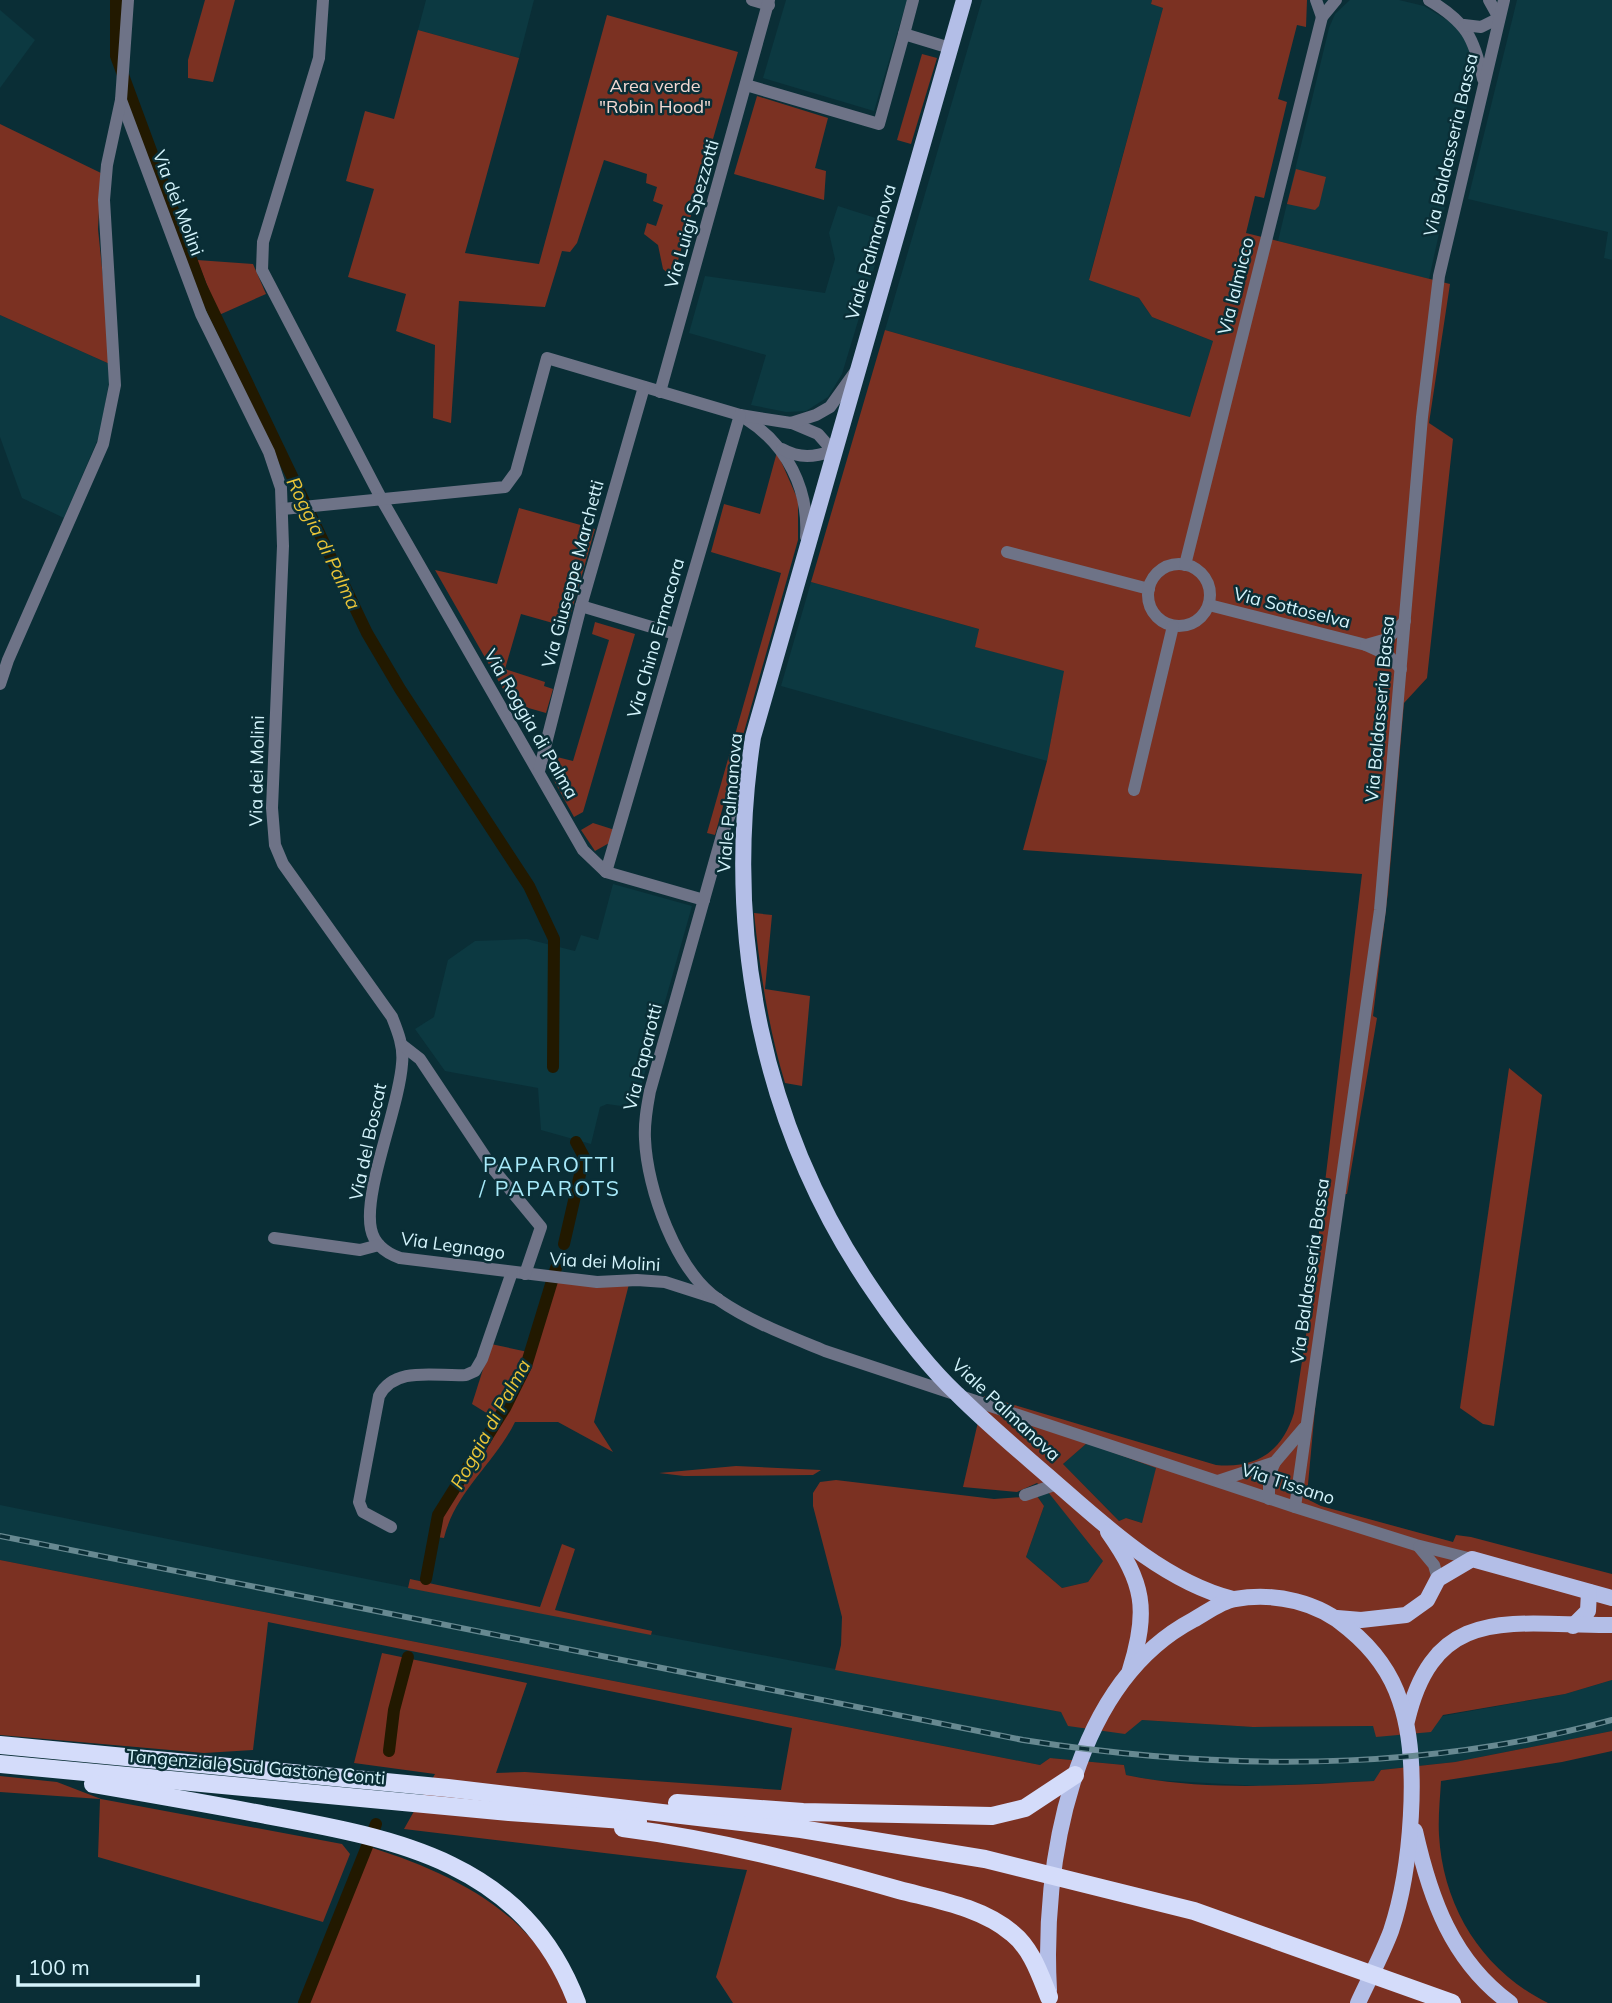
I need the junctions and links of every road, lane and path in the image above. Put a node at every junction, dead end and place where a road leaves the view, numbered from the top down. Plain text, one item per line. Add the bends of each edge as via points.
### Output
1 (128, 0) edge
2 (323, 0) edge
3 (752, 0) edge
4 (913, 0) edge
5 (964, 0) edge
6 (1316, 0) edge
7 (1336, 0) edge
8 (1429, 0) edge
9 (1489, 0) edge
10 (1504, 0) edge
11 (769, 2) edge
12 (1322, 17) junction
13 (1499, 18) junction
14 (1464, 25) junction
15 (904, 34) junction
16 (950, 48) junction
17 (1483, 82) junction
18 (746, 85) junction
19 (121, 93) junction
20 (857, 368) junction
21 (644, 387) junction
22 (660, 391) junction
23 (740, 415) junction
24 (791, 423) junction
25 (779, 448) junction
26 (833, 452) junction
27 (382, 500) junction
28 (287, 509) junction
29 (1007, 552) dead end
30 (805, 554) junction
31 (1185, 565) junction
32 (1149, 589) junction
33 (1209, 605) junction
34 (581, 606) junction
35 (1406, 621) junction
36 (1173, 626) junction
37 (675, 634) junction
38 (1366, 645) junction
39 (1401, 669) junction
40 (0, 684) edge
41 (749, 767) junction
42 (539, 771) junction
43 (1134, 790) dead end
44 (606, 872) junction
45 (704, 900) junction
46 (402, 1045) junction
47 (274, 1238) dead end
48 (379, 1245) junction
49 (512, 1272) junction
50 (525, 1274) junction
51 (718, 1299) junction
52 (956, 1394) junction
53 (1306, 1425) junction
54 (1275, 1462) junction
55 (1218, 1481) junction
56 (1057, 1484) junction
57 (1025, 1495) dead end
58 (1269, 1499) junction
59 (1295, 1507) junction
60 (1098, 1518) junction
61 (391, 1527) dead end
62 (1416, 1545) junction
63 (1472, 1559) junction
64 (1438, 1579) junction
65 (1588, 1592) junction
66 (1612, 1598) edge
67 (1233, 1599) junction
68 (1337, 1618) junction
69 (1612, 1625) edge
70 (1573, 1626) junction
71 (1130, 1671) junction
72 (1406, 1727) junction
73 (0, 1745) edge
74 (0, 1766) edge
75 (1075, 1775) junction
76 (448, 1788) junction
77 (509, 1812) junction
78 (1412, 1818) junction
79 (1337, 1960) junction
80 (1050, 2000) edge
81 (577, 2003) edge
82 (1358, 2003) edge
83 (1452, 2003) edge
84 (1510, 2003) edge

1 - 19 street
2 - 27 street, Via Roggia di Palma via 319,58 260,261
3 - 11 street
4 - 15 street
5 - 16 main road, Viale Palmanova
6 - 12 street
7 - 12 street, Via Ialmicco
8 - 14 street
9 - 13 street
10 - 13 street, Via Baldasseria Bassa
11 - 18 street, Via Luigi Spezzotti
12 - 31 street, Via Ialmicco
13 - 14 street via 1481,27
13 - 17 street, Via Baldasseria Bassa
14 - 17 street
15 - 16 street
15 - 18 street via 879,124
16 - 20 main road, Viale Palmanova
17 - 35 street, Via Baldasseria Bassa via 1439,276
18 - 22 street, Via Luigi Spezzotti
19 - 28 street, Via dei Molini via 201,314 269,452
19 - 40 street via 104,200 114,369 112,409 103,444
20 - 24 street via 830,407
20 - 26 main road, Viale Palmanova
21 - 22 street
21 - 27 street via 547,358 510,484 499,490
21 - 34 street, Via Giuseppe Marchetti
22 - 23 street
23 - 24 street
23 - 25 street
23 - 37 street, Via Chino Ermacora
24 - 26 street via 818,434
25 - 26 street via 794,456
25 - 30 street via 788,459 807,511
26 - 30 main road, Viale Palmanova
27 - 28 street
27 - 42 street, Via Roggia di Palma
28 - 46 street, Via dei Molini via 272,808 275,845 283,864 392,1017
29 - 32 street
30 - 41 main road, Viale Palmanova via 760,707
31 - 32 street via 1158,572
31 - 33 street via 1209,584
32 - 36 street via 1157,616
33 - 36 street via 1199,620
33 - 38 street, Via Sottoselva
34 - 37 street
34 - 42 street, Via Giuseppe Marchetti
35 - 38 street, Via Sottoselva via 1387,639
35 - 39 street, Via Baldasseria Bassa
36 - 43 street
37 - 44 street, Via Chino Ermacora
38 - 39 street, Via Sottoselva via 1388,655
39 - 53 street, Via Baldasseria Bassa via 1380,910
41 - 45 street, Via Paparotti via 733,801
41 - 52 main road, Viale Palmanova via 743,848 744,931 757,1020 782,1111 807,1177 845,1247 891,1316
42 - 44 street, Via Roggia di Palma via 583,850
44 - 45 street, Via Roggia di Palma
45 - 51 street, Via Paparotti via 650,1091 645,1141 649,1172 667,1226 688,1266
46 - 48 street, Via del Boscat via 399,1084 371,1208 371,1230
46 - 50 street, Via dei Molini via 421,1059 494,1170 541,1227
47 - 48 street via 359,1250
48 - 49 street, Via Legnago via 400,1258
49 - 50 street, Via Legnago
49 - 61 street via 475,1371 462,1376 397,1378 379,1396 359,1502 363,1512
50 - 51 street, Via dei Molini via 665,1282
51 - 52 street, Via Paparotti via 825,1351
52 - 55 street, Via Tissano
52 - 56 main road, Viale Palmanova
53 - 54 street
53 - 59 street, Via Baldasseria Bassa
54 - 55 street
54 - 58 street via 1269,1476
55 - 58 street, Via Tissano
56 - 57 street
56 - 60 main road, Viale Palmanova
58 - 59 street, Via Tissano
59 - 62 street, Via Tissano
60 - 67 main road, Viale Palmanova via 1175,1575
60 - 71 main road, Viale Palmanova via 1139,1584 1141,1636
62 - 63 street, Via Tissano
62 - 64 street via 1427,1554
63 - 64 main road
63 - 65 main road, Via Tissano
64 - 68 main road via 1427,1600 1406,1615
65 - 66 main road, Via Tissano
65 - 70 main road via 1588,1611
67 - 68 main road via 1288,1600
67 - 71 main road via 1175,1631
68 - 72 main road via 1388,1673
69 - 70 main road
70 - 72 main road via 1500,1626 1453,1639 1424,1669
71 - 75 main road via 1098,1724
72 - 78 main road
73 - 76 highway, Tangenziale Sud Gastone Conti
74 - 77 highway, Tangenziale Sud Gastone Conti
74 - 81 highway via 373,1835 413,1847 467,1874 517,1910 545,1944
75 - 76 highway via 1026,1808 992,1816 803,1812
75 - 80 main road via 1059,1838 1048,1914
76 - 79 highway via 801,1829 985,1859 1194,1911
77 - 79 highway via 798,1839 985,1870 1076,1888
77 - 80 highway via 667,1833 794,1860 973,1911 1014,1934 1034,1960
78 - 82 main road via 1405,1876 1390,1931
78 - 84 main road via 1425,1877 1442,1923 1481,1979
79 - 83 highway

